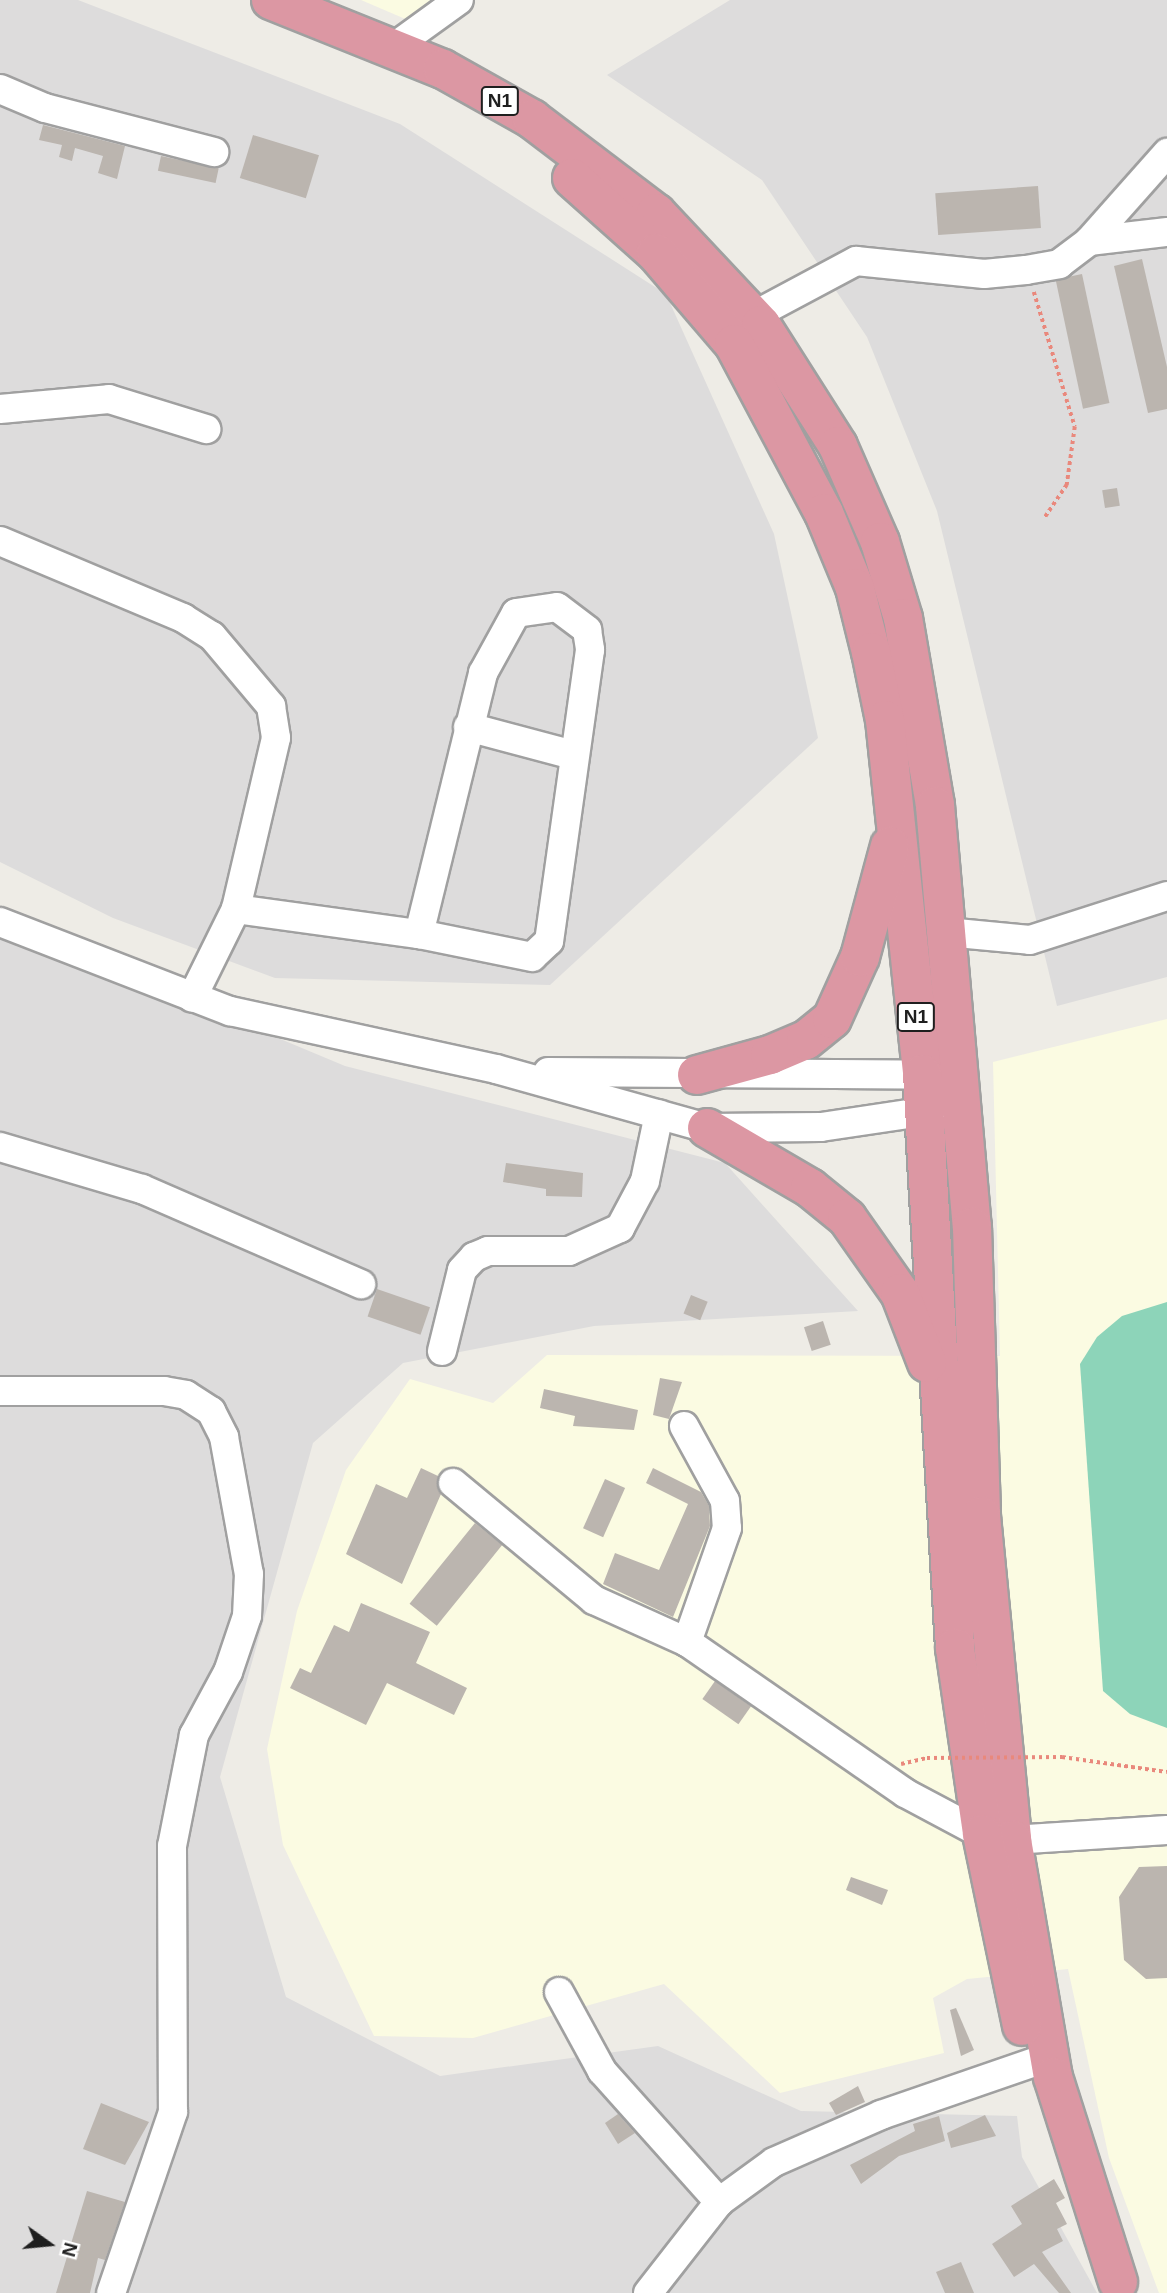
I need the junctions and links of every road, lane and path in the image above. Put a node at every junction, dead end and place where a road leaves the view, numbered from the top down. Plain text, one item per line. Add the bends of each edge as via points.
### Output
1 (270, 0) edge
2 (459, 0) edge
3 (394, 47) junction
4 (0, 89) edge
5 (214, 152) dead end
6 (1167, 153) edge
7 (1167, 232) edge
8 (1090, 241) junction
9 (1026, 270) junction
10 (753, 316) junction
11 (0, 409) edge
12 (206, 429) dead end
13 (1044, 519) dead end
14 (0, 541) edge
15 (468, 727) junction
16 (573, 755) junction
17 (896, 824) junction
18 (1167, 896) edge
19 (236, 909) junction
20 (0, 922) edge
21 (946, 932) junction
22 (419, 934) junction
23 (192, 998) junction
24 (496, 1069) junction
25 (696, 1074) junction
26 (922, 1074) junction
27 (962, 1091) junction
28 (924, 1111) junction
29 (659, 1114) junction
30 (707, 1128) junction
31 (0, 1147) edge
32 (361, 1284) dead end
33 (442, 1351) dead end
34 (0, 1391) edge
35 (940, 1398) junction
36 (684, 1426) dead end
37 (453, 1483) dead end
38 (687, 1642) junction
39 (927, 1758) dead end
40 (1167, 1772) edge
41 (1167, 1830) edge
42 (997, 1837) junction
43 (559, 1992) dead end
44 (1032, 2063) junction
45 (719, 2202) junction
46 (1121, 2287) edge
47 (111, 2293) edge
48 (648, 2293) edge

1 - 3 highway, N1
1 - 17 highway, N1 via 470,108 564,172 656,253 734,344 824,513 855,589 885,720
2 - 3 street
3 - 10 highway, N1 via 532,119 603,169 699,254
4 - 5 street via 45,108
6 - 8 street
7 - 8 street
8 - 9 street via 1059,264
9 - 10 street via 984,274 856,261
9 - 13 path via 1075,427 1067,485
10 - 21 highway, N1 via 838,446 880,542 917,691
11 - 12 street via 109,399
14 - 19 street via 183,618 212,636 271,706 276,738
15 - 16 street
15 - 16 street via 483,673 516,613 557,607 587,630 590,650
15 - 22 street
16 - 22 street via 566,853 544,952 532,957
17 - 25 highway via 860,957 832,1019 782,1050
17 - 26 highway, N1
18 - 21 street via 1030,940
19 - 22 street
19 - 23 street
20 - 23 street
21 - 27 highway, N1
23 - 24 street via 281,1024
24 - 25 street
24 - 29 street
25 - 26 street
26 - 27 street
26 - 28 highway, N1
27 - 28 street
27 - 42 highway, N1
28 - 30 street via 821,1127
28 - 35 highway, N1
29 - 30 street
29 - 33 street via 645,1181 621,1228 569,1251 488,1251 474,1257 462,1270
30 - 35 highway via 810,1188 874,1249 904,1303
31 - 32 street via 142,1189
34 - 47 street via 164,1391 211,1411 224,1437 249,1574 247,1616 228,1672 194,1735 172,1846 173,2112
35 - 42 highway, N1 via 955,1648
36 - 38 street via 725,1501 727,1528
37 - 38 street via 594,1600
38 - 42 street via 905,1793
39 - 40 path, bridge via 1062,1757
41 - 42 street
42 - 44 highway, N1
42 - 46 highway, N1 via 1053,2077
43 - 45 street via 603,2071
44 - 45 street via 826,2137 775,2162
44 - 46 highway, N1 via 1083,2213
45 - 48 street

